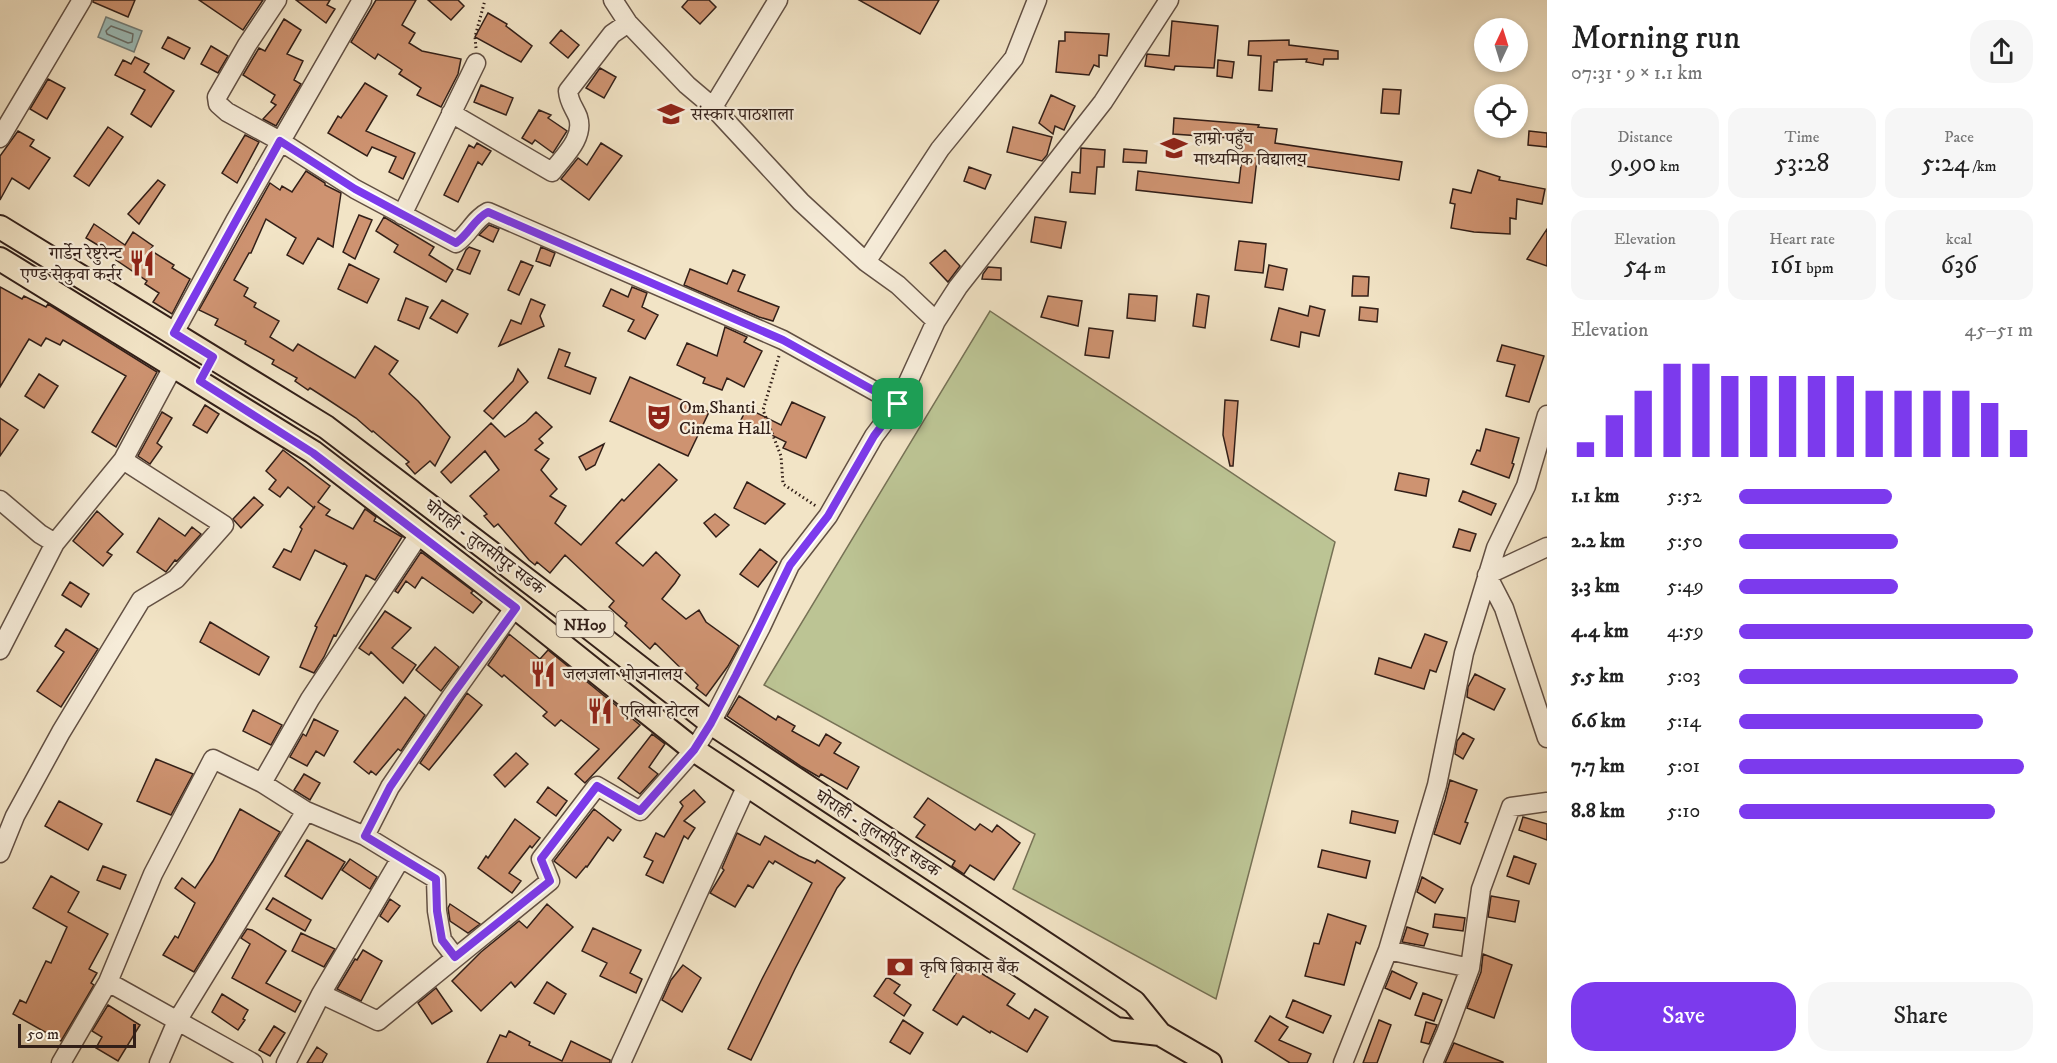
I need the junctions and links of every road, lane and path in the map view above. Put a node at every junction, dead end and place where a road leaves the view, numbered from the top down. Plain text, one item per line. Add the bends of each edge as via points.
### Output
1 (82, 0) edge
2 (277, 0) edge
3 (362, 0) edge
4 (485, 0) edge
5 (613, 0) edge
6 (778, 0) edge
7 (1037, 0) edge
8 (1169, 0) edge
9 (628, 24) junction
10 (476, 63) joint
11 (713, 107) junction
12 (450, 113) junction
13 (0, 138) edge
14 (280, 141) junction
15 (402, 215) junction
16 (0, 227) edge
17 (0, 259) edge
18 (866, 262) junction
19 (936, 321) junction
20 (174, 333) junction
21 (783, 340) junction
22 (213, 357) junction
23 (174, 365) junction
24 (200, 381) junction
25 (898, 404) junction
26 (1547, 415) edge
27 (123, 460) junction
28 (0, 500) edge
29 (828, 516) junction
30 (420, 533) junction
31 (55, 543) junction
32 (1547, 547) edge
33 (1487, 575) junction
34 (516, 608) junction
35 (0, 650) edge
36 (711, 723) junction
37 (1547, 738) edge
38 (694, 750) junction
39 (262, 783) junction
40 (747, 785) junction
41 (1547, 802) edge
42 (306, 811) junction
43 (8, 812) edge
44 (365, 836) junction
45 (0, 853) edge
46 (401, 858) junction
47 (1388, 950) junction
48 (455, 957) junction
49 (1470, 968) junction
50 (108, 982) junction
51 (321, 994) junction
52 (177, 1021) junction
53 (1160, 1035) junction
54 (61, 1063) edge
55 (159, 1063) edge
56 (252, 1063) edge
57 (286, 1063) edge
58 (621, 1063) edge
59 (1210, 1063) edge
60 (1343, 1063) edge
61 (1433, 1063) edge

1 - 13 street
2 - 14 street via 247,45 218,97 218,104
3 - 14 street
4 - 10 path via 475,37
5 - 9 street
6 - 11 street
7 - 18 street via 1014,58 940,150
8 - 19 street via 1103,102 958,287
9 - 11 street
9 - 12 street via 612,34 568,91 580,126 575,143 552,172
10 - 12 street
11 - 18 street via 801,202
12 - 15 street
14 - 15 street
14 - 20 street
15 - 21 street via 456,243 467,235 479,216 488,212
16 - 20 main road, घोराही - तुलसीपुर सडक / NH09
17 - 23 main road, घोराही - तुलसीपुर सडक / NH09
18 - 19 street via 898,285
19 - 25 street
20 - 22 main road, घोराही - तुलसीपुर सडक / NH09
21 - 25 street
21 - 29 path via 763,410 781,456 783,484
22 - 24 main road
22 - 36 main road, घोराही - तुलसीपुर सडक / NH09 via 326,427
23 - 24 main road, घोराही - तुलसीपुर सडक / NH09
23 - 27 street
24 - 30 main road, घोराही - तुलसीपुर सडक / NH09 via 313,453
25 - 29 street via 874,436
26 - 33 street via 1526,486
27 - 31 street
27 - 43 street via 225,525 176,579 141,600
28 - 31 street
29 - 36 street via 790,565
30 - 34 main road, घोराही - तुलसीपुर सडक / NH09
30 - 39 street via 310,699
31 - 35 street
32 - 33 street
33 - 37 street via 1504,608
33 - 47 street via 1464,653 1437,785
34 - 38 main road, घोराही - तुलसीपुर सडक / NH09
34 - 44 street via 390,787
36 - 38 street
36 - 53 main road, घोराही - तुलसीपुर सडक / NH09 via 1134,1002
38 - 40 main road, घोराही - तुलसीपुर सडक / NH09
38 - 48 street via 640,811 597,786 541,859 550,881
39 - 42 street
39 - 50 street via 213,759 153,874
40 - 53 main road, घोराही - तुलसीपुर सडक / NH09 via 1116,1029
40 - 58 street
41 - 49 street via 1511,807 1481,889
42 - 44 street
42 - 52 street
43 - 45 street
44 - 46 street
46 - 48 street via 436,879 442,940
46 - 51 street
47 - 49 street
47 - 60 street
48 - 51 street via 378,1021
49 - 61 street
50 - 52 street
50 - 54 street
51 - 57 street
52 - 55 street
52 - 56 street
53 - 59 main road, घोराही - तुलसीपुर सडक / NH09

